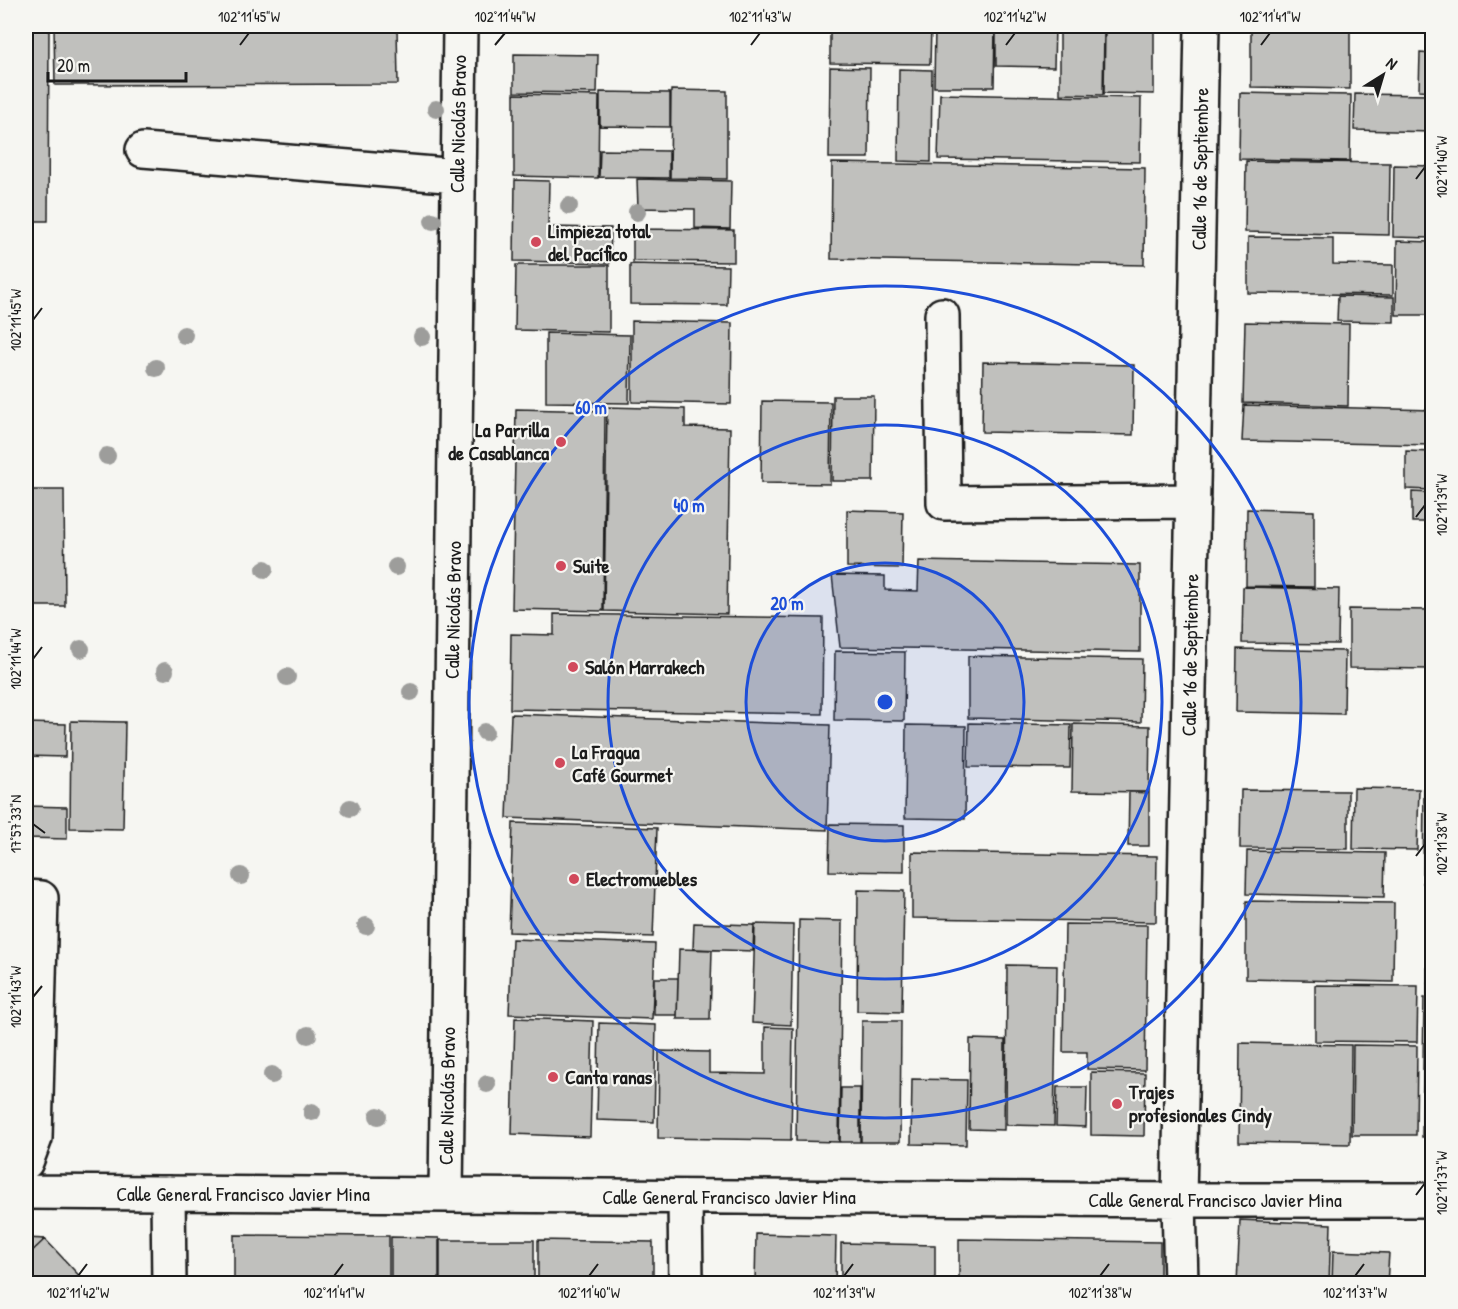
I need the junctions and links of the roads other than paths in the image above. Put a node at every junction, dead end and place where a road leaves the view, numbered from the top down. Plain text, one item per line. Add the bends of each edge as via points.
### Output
1 (460, 26) edge
2 (1202, 26) edge
3 (143, 150) dead end
4 (458, 176) junction
5 (942, 315) dead end
6 (1193, 501) junction
7 (26, 897) edge
8 (26, 1162) edge
9 (26, 1192) edge
10 (168, 1193) junction
11 (446, 1195) junction
12 (685, 1197) junction
13 (1179, 1200) junction
14 (1432, 1200) edge
15 (170, 1284) edge
16 (686, 1284) edge
17 (1181, 1284) edge

1 - 4 street, Calle Nicolás Bravo
2 - 6 street, Calle 16 de Septiembre
3 - 4 street
4 - 11 street, Calle Nicolás Bravo
5 - 6 street via 944,503
6 - 13 street, Calle 16 de Septiembre
7 - 8 street via 41,898 35,1138
9 - 10 street, Calle General Francisco Javier Mina
10 - 11 street, Calle General Francisco Javier Mina
10 - 15 street
11 - 12 street, Calle General Francisco Javier Mina
12 - 13 street, Calle General Francisco Javier Mina
12 - 16 street
13 - 14 street, Calle General Francisco Javier Mina
13 - 17 street, Calle 16 de Septiembre

